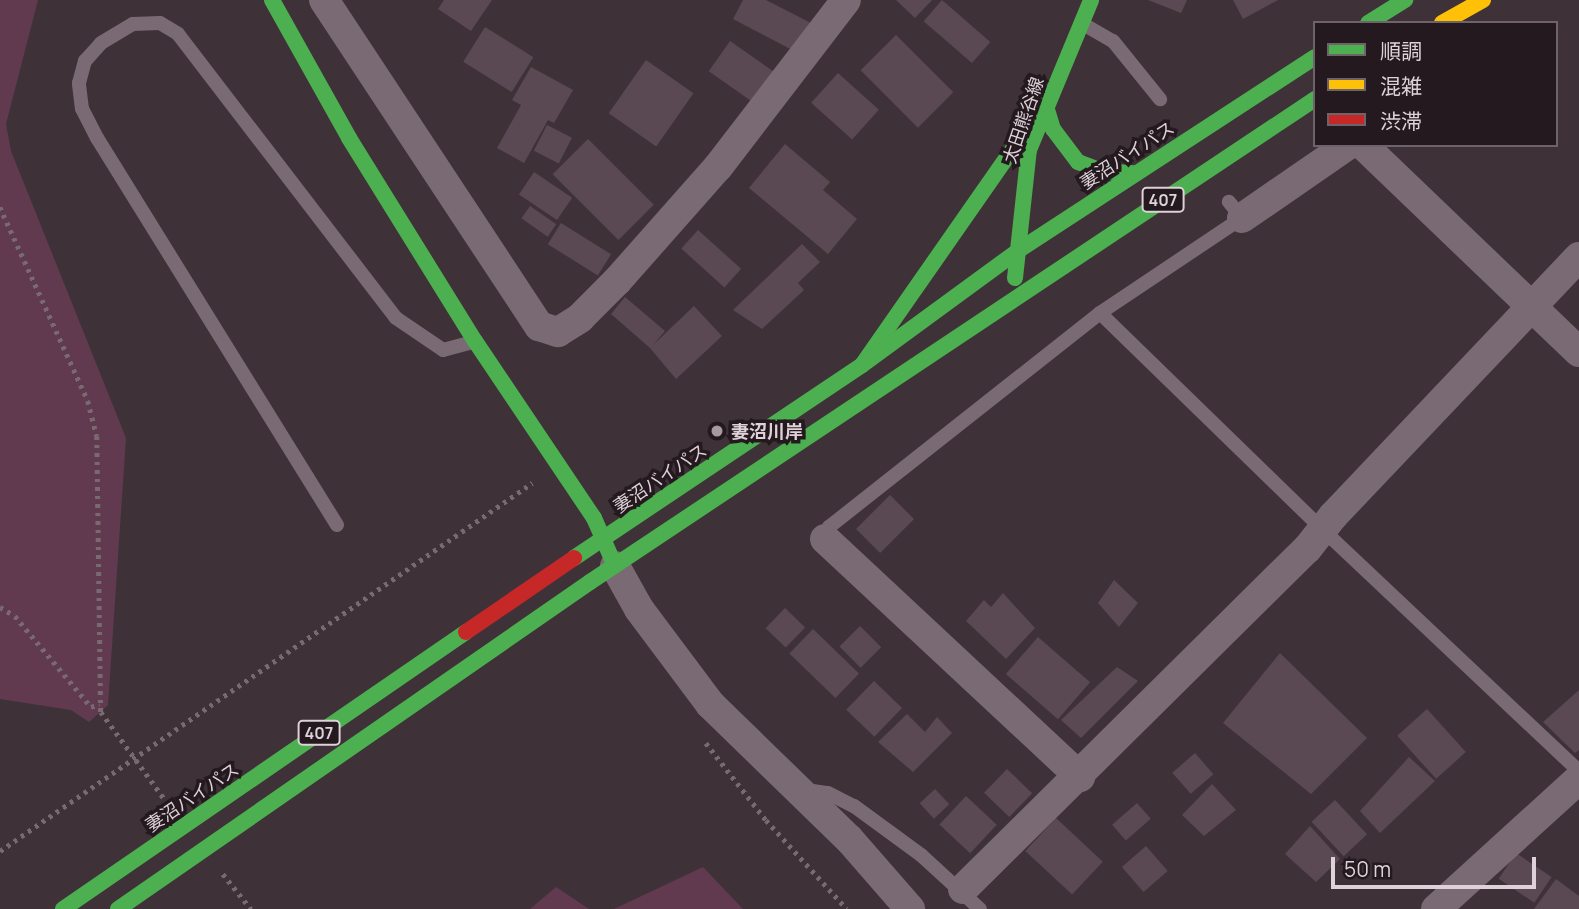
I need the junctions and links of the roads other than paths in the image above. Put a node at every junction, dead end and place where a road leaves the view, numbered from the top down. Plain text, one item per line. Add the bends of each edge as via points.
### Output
1 (272, 0) edge
2 (324, 0) edge
3 (846, 0) edge
4 (1091, 0) edge
5 (1405, 0) edge
6 (1483, 0) edge
7 (1371, 21) edge
8 (1446, 21) edge
9 (1083, 24) junction
10 (1313, 58) edge
11 (1160, 99) dead end
12 (1313, 100) edge
13 (1045, 103) junction
14 (1345, 147) edge
15 (1365, 147) edge
16 (1134, 173) junction
17 (1235, 210) joint
18 (1018, 250) junction
19 (1579, 257) edge
20 (1011, 300) junction
21 (1532, 307) junction
22 (1100, 313) junction
23 (475, 341) junction
24 (1579, 352) edge
25 (862, 365) junction
26 (337, 525) dead end
27 (1323, 530) junction
28 (825, 539) joint
29 (610, 552) junction
30 (1579, 771) edge
31 (1080, 777) junction
32 (1579, 779) edge
33 (798, 789) junction
34 (972, 899) edge
35 (63, 909) edge
36 (118, 909) edge
37 (910, 909) edge
38 (1436, 909) edge

1 - 23 main road via 349,138
2 - 3 street via 539,326 558,332 580,318 617,281 718,167
4 - 9 main road, 太田熊谷線
5 - 7 main road
6 - 8 main road
9 - 11 lane via 1113,41
9 - 13 main road, 太田熊谷線
10 - 16 main road, 妻沼バイパス / 407
12 - 20 main road, 妻沼バイパス / 407
13 - 16 main road via 1053,129 1078,162 1102,171
13 - 18 main road, 太田熊谷線 via 1023,176
13 - 25 main road
14 - 17 street
15 - 21 street
16 - 18 main road, 妻沼バイパス / 407
17 - 22 lane
18 - 20 main road, 太田熊谷線
18 - 25 main road, 妻沼バイパス / 407
19 - 21 street
20 - 29 main road, 妻沼バイパス / 407
21 - 24 street
21 - 27 street
22 - 27 lane
22 - 28 lane via 829,527
23 - 26 lane via 443,350 396,318 178,34 160,23 133,24 101,43 85,61 79,83 82,109 97,138
23 - 29 main road
25 - 29 main road, 妻沼バイパス / 407
27 - 30 lane
27 - 31 street
28 - 31 street
29 - 33 street via 639,609 710,704
29 - 35 main road, 妻沼バイパス / 407, bridge via 574,558
29 - 36 main road, 妻沼バイパス / 407, bridge via 590,582
31 - 34 street
32 - 38 street
33 - 34 lane via 828,793 854,806
33 - 37 street

